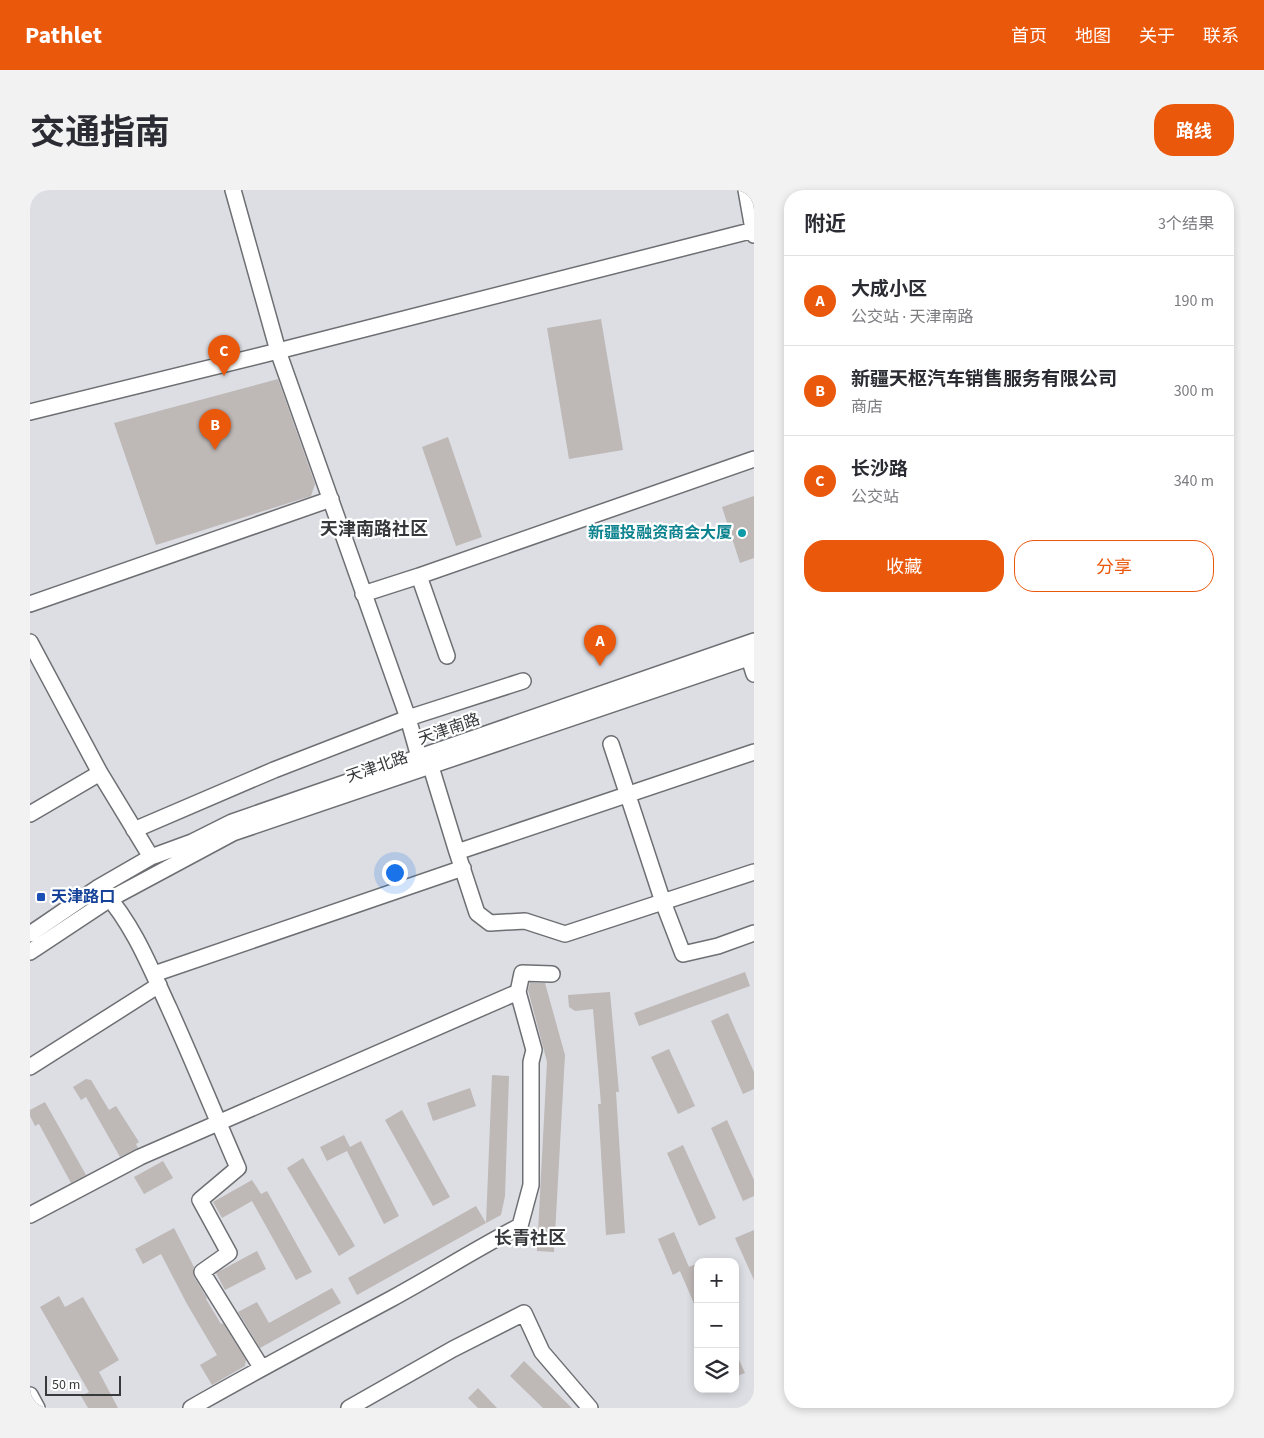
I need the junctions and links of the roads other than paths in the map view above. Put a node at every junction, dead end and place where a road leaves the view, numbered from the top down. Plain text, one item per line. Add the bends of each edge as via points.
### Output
1 (233, 190) edge
2 (746, 190) edge
3 (754, 232) edge
4 (278, 351) junction
5 (30, 412) edge
6 (754, 458) edge
7 (331, 500) junction
8 (419, 576) junction
9 (363, 594) junction
10 (30, 604) edge
11 (754, 641) edge
12 (30, 642) edge
13 (447, 656) dead end
14 (751, 657) edge
15 (713, 662) junction
16 (754, 674) edge
17 (523, 681) dead end
18 (408, 718) junction
19 (611, 744) dead end
20 (754, 752) edge
21 (425, 762) junction
22 (100, 773) junction
23 (628, 795) junction
24 (30, 814) edge
25 (134, 830) junction
26 (457, 852) junction
27 (151, 857) junction
28 (462, 868) junction
29 (754, 872) edge
30 (99, 887) junction
31 (110, 899) junction
32 (664, 902) junction
33 (754, 933) edge
34 (30, 934) edge
35 (30, 952) edge
36 (552, 974) dead end
37 (156, 980) junction
38 (518, 992) junction
39 (30, 1067) edge
40 (219, 1122) junction
41 (30, 1215) edge
42 (261, 1367) junction
43 (30, 1395) edge
44 (37, 1408) edge
45 (191, 1408) edge
46 (349, 1408) edge
47 (590, 1408) edge

1 - 4 street
2 - 3 street
3 - 4 street
4 - 5 street
4 - 7 street
6 - 8 street
7 - 9 street
7 - 10 street
8 - 9 street
8 - 13 street
9 - 18 street
11 - 15 street, 天津南路
12 - 22 street
14 - 15 street
14 - 16 street
15 - 21 street, 天津南路
17 - 18 street
18 - 21 street
18 - 25 street via 274,770
19 - 23 street
20 - 23 street
21 - 26 street
21 - 27 street, 天津南路 via 232,822
21 - 31 street, 天津北路 via 233,833
22 - 24 street
22 - 25 street
23 - 26 street
23 - 32 street
25 - 27 street
26 - 28 street
27 - 30 street, 天津南路
28 - 32 street via 477,913 490,923 525,921 565,934
28 - 37 street
29 - 32 street
30 - 31 street
30 - 34 street, 天津南路
31 - 35 street, 天津北路
31 - 37 street via 138,939
32 - 33 street via 683,954
36 - 38 street via 522,973
37 - 39 street
37 - 40 street
38 - 40 street
38 - 42 street via 534,1050 531,1062 531,1185 520,1226 393,1298
40 - 41 street via 140,1157
40 - 42 street via 238,1168 200,1200 229,1253 202,1272
42 - 45 street
43 - 44 street
46 - 47 street via 524,1313 542,1352

